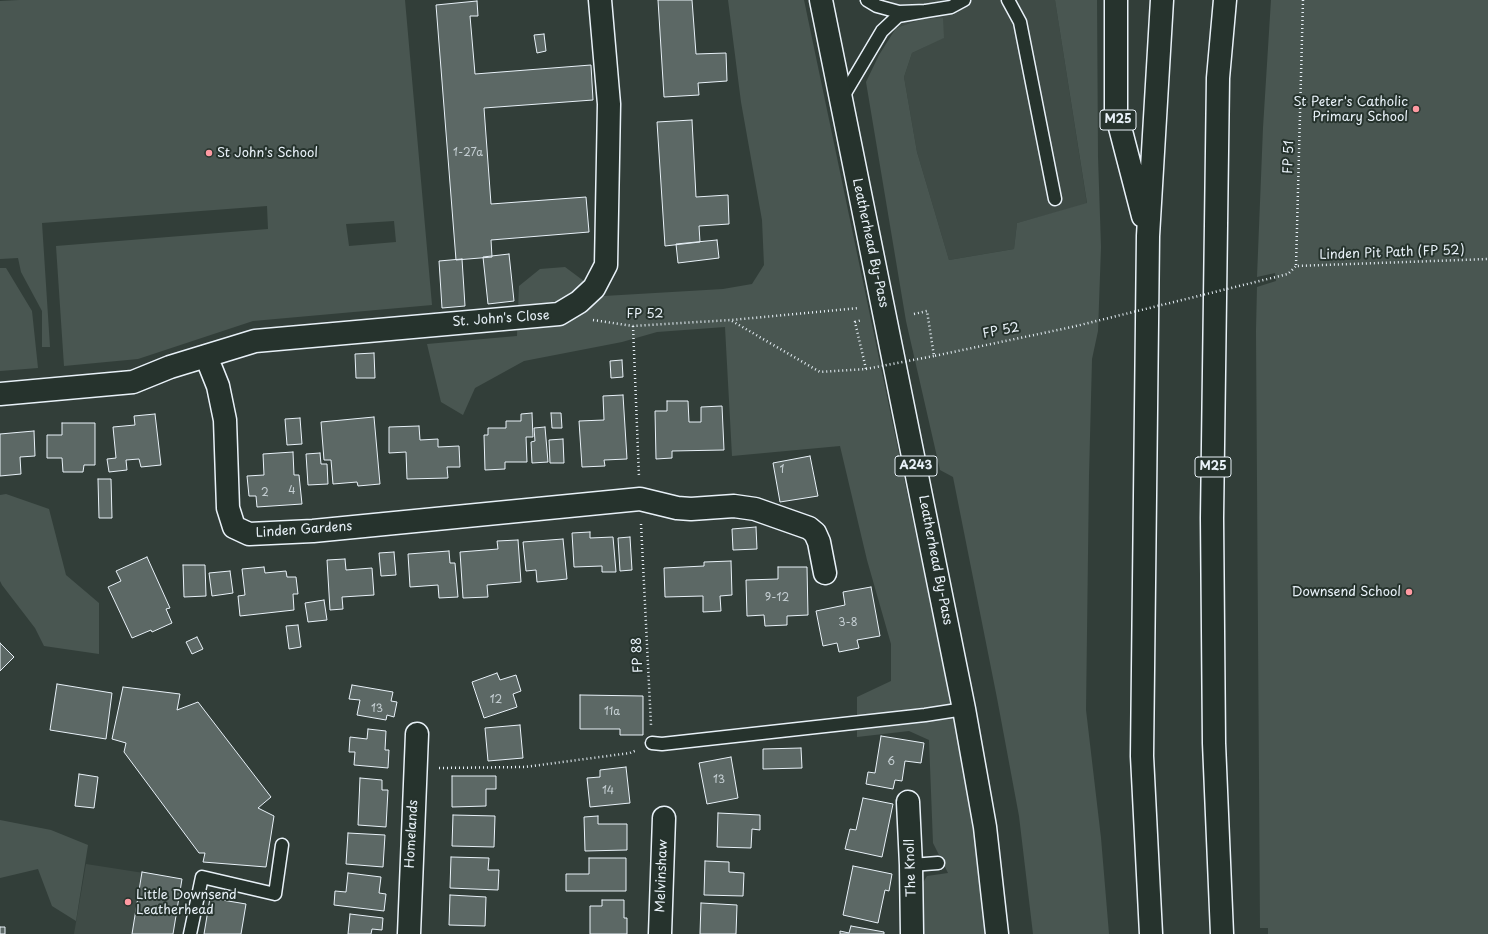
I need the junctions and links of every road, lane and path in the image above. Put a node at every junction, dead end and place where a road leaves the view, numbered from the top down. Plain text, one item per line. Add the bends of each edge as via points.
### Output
1 (600, 0) edge
2 (821, 0) edge
3 (867, 0) edge
4 (964, 0) edge
5 (1008, 0) edge
6 (1116, 0) edge
7 (1162, 0) edge
8 (1224, 0) edge
9 (1303, 0) edge
10 (926, 10) junction
11 (841, 100) junction
12 (1055, 199) dead end
13 (1148, 236) junction
14 (1488, 259) edge
15 (1296, 266) junction
16 (859, 308) dead end
17 (559, 314) junction
18 (914, 314) dead end
19 (731, 320) junction
20 (862, 320) dead end
21 (633, 326) junction
22 (206, 356) junction
23 (934, 356) junction
24 (866, 369) junction
25 (0, 394) edge
26 (640, 499) junction
27 (825, 573) dead end
28 (964, 709) junction
29 (417, 734) dead end
30 (652, 743) junction
31 (415, 769) junction
32 (908, 802) dead end
33 (664, 818) dead end
34 (282, 844) dead end
35 (938, 863) dead end
36 (911, 865) junction
37 (190, 934) edge
38 (409, 934) edge
39 (660, 934) edge
40 (912, 934) edge
41 (997, 934) edge
42 (1151, 934) edge
43 (1222, 934) edge

1 - 17 main road, St. John's Close via 609,104 606,265 594,288 579,302
2 - 11 main road, Leatherhead By-Pass / A243
3 - 10 lane via 877,6 899,12
4 - 10 lane via 951,7
5 - 12 lane via 1020,22
6 - 13 main road, M25 via 1116,112
7 - 13 main road, M25
8 - 43 main road, M25 via 1218,78 1212,518 1214,744
9 - 15 path, FP 51
10 - 11 lane via 898,16 882,31
11 - 28 main road, Leatherhead By-Pass / A243
13 - 42 main road, M25 via 1142,756
14 - 15 path, Linden Pit Path (FP 52)
15 - 23 path, FP 52, bridge via 1288,274 1072,327
16 - 19 path, FP 52
17 - 21 path, FP 52
17 - 22 main road, St. John's Close via 254,341
18 - 23 path via 927,311
19 - 21 path, FP 52
19 - 24 path, FP 52 via 820,372
20 - 24 path via 855,322
21 - 26 path, FP 88
22 - 25 main road via 133,382
22 - 26 main road, Linden Gardens via 218,386 226,420 228,508 234,527 249,534 312,531
23 - 24 path, FP 52, bridge
26 - 27 main road, Linden Gardens via 677,508 734,506 755,509 809,528 819,542
26 - 30 path, FP 88
28 - 30 lane via 925,716
28 - 41 main road, Leatherhead By-Pass / A243 via 985,827
29 - 31 main road, Homelands
30 - 31 path via 630,753 525,767
31 - 38 main road, Homelands
32 - 36 main road, The Knoll
33 - 39 main road, Melvinshaw
34 - 37 lane via 275,894 202,877
35 - 36 lane
36 - 40 main road, The Knoll

